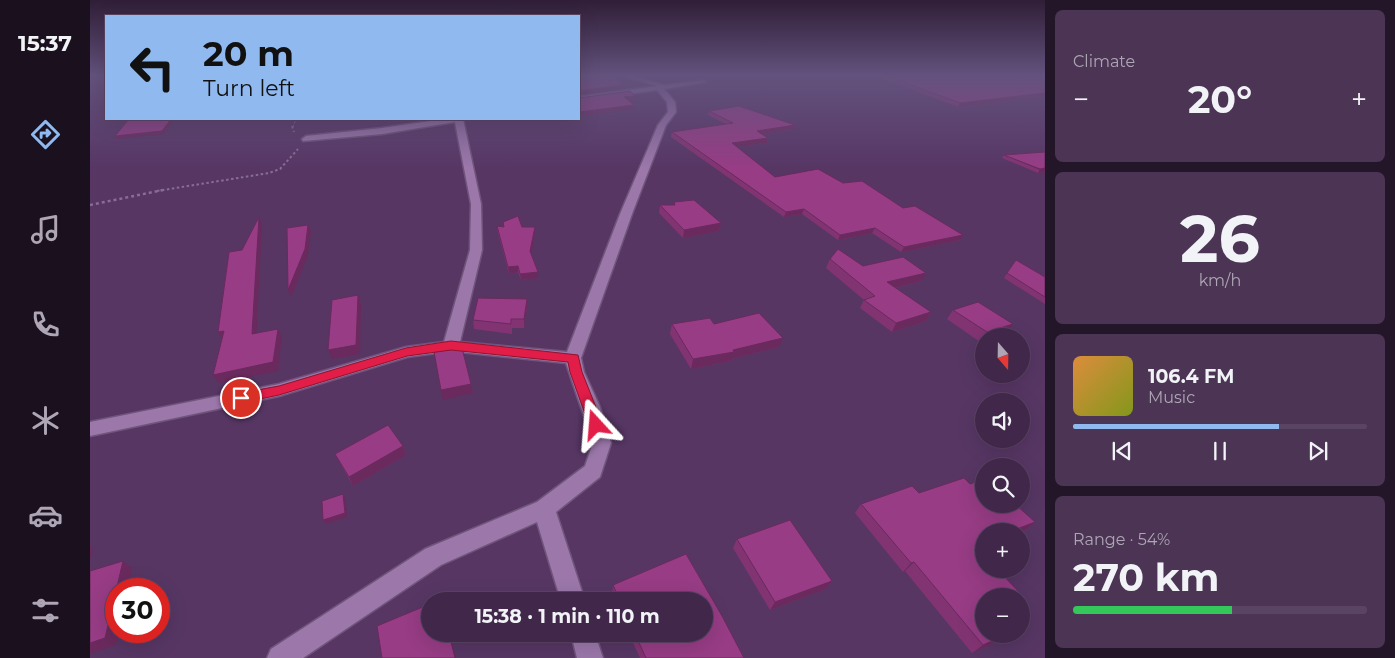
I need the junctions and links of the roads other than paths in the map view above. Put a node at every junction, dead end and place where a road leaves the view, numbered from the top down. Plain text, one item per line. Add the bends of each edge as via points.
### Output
1 (671, 107) edge
2 (453, 120) edge
3 (459, 120) edge
4 (306, 139) road end
5 (451, 346) junction
6 (574, 358) junction
7 (90, 429) edge
8 (544, 509) junction
9 (570, 592) edge
10 (585, 642) edge
11 (280, 658) edge
12 (590, 658) edge

1 - 6 street via 672,112 662,125 626,214
2 - 4 street
3 - 5 street via 476,204 476,250
5 - 6 street
5 - 7 street via 406,352 279,390
6 - 8 street via 602,443 593,471
8 - 9 street
8 - 11 street via 433,557
10 - 12 street

